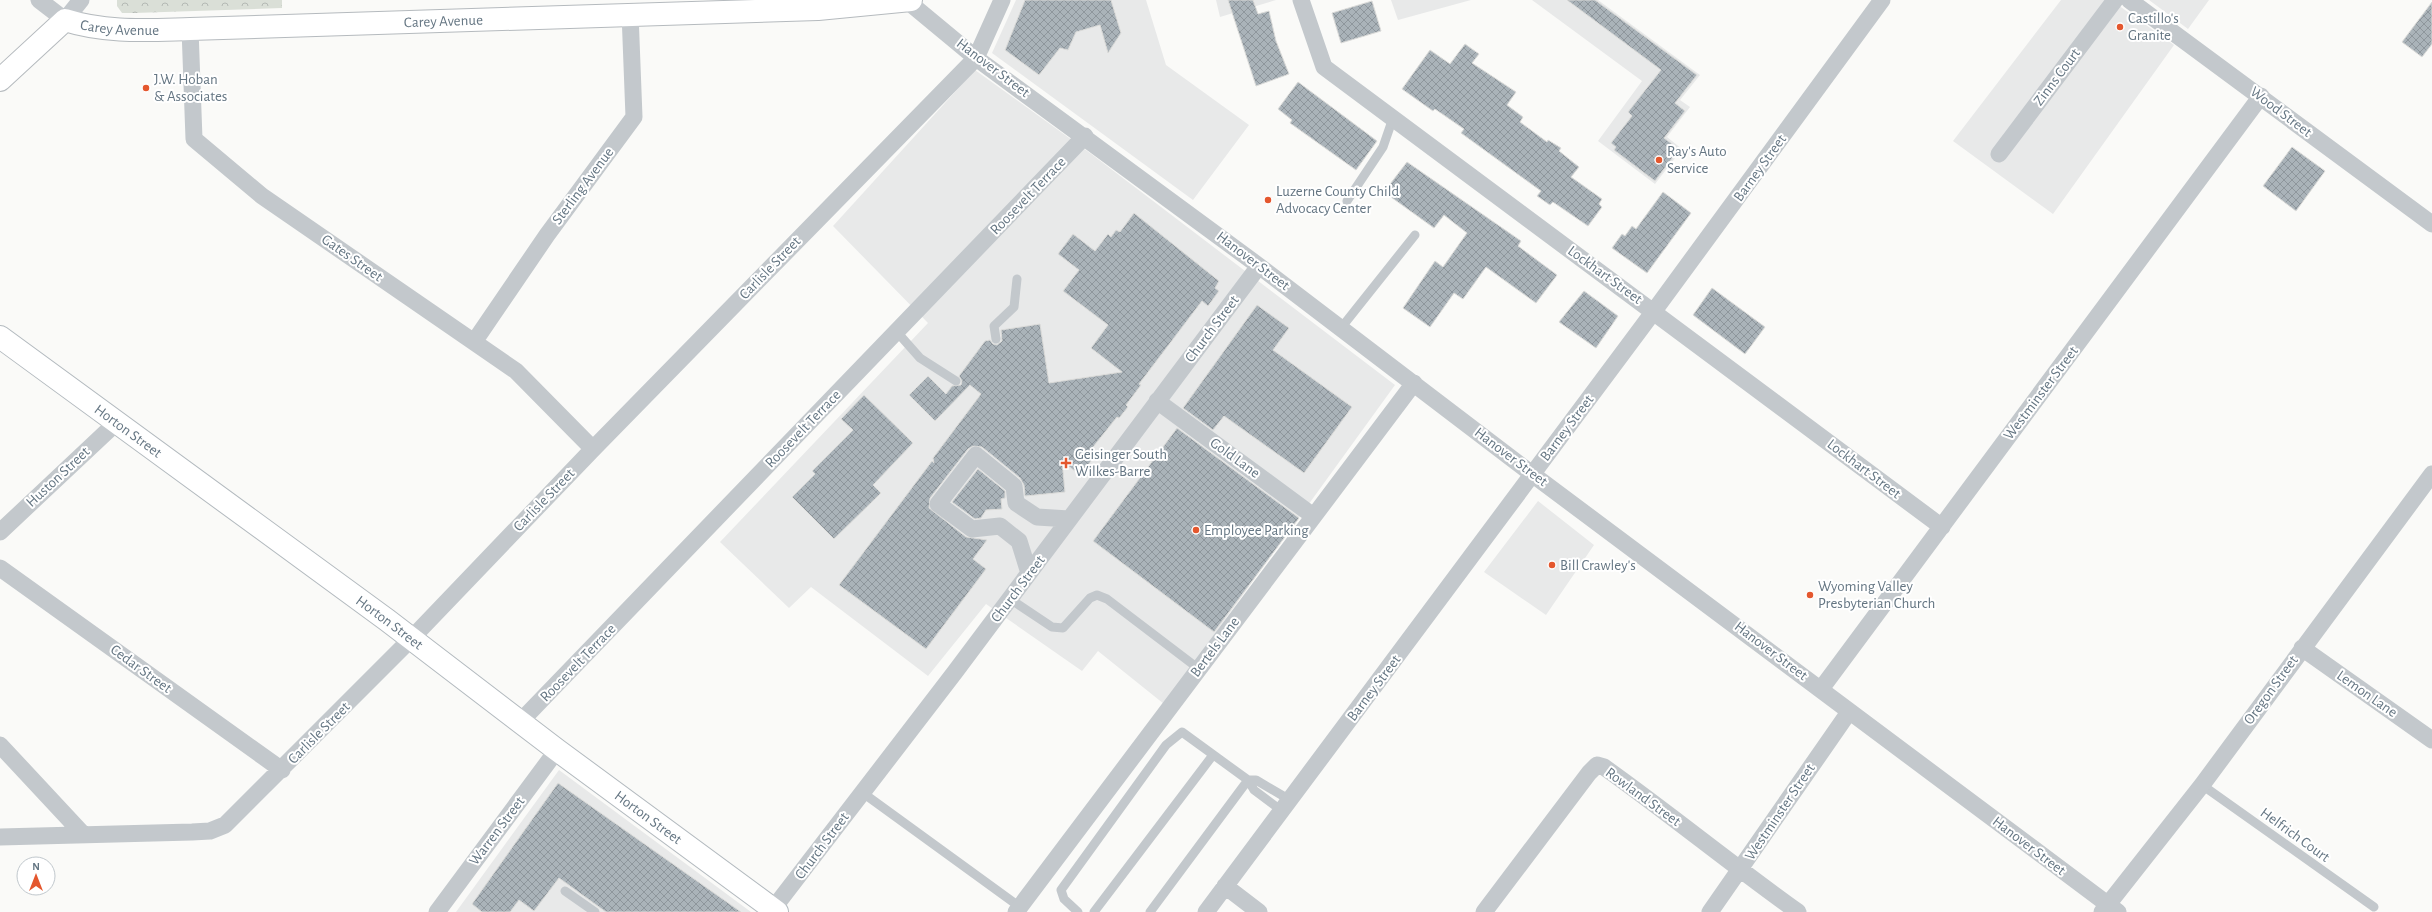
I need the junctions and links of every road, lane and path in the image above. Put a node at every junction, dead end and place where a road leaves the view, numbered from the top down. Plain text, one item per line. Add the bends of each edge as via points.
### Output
1 (39, 0) edge
2 (81, 0) edge
3 (908, 0) edge
4 (1002, 0) edge
5 (1301, 0) edge
6 (1882, 0) edge
7 (2115, 0) edge
8 (2130, 0) edge
9 (630, 13) junction
10 (65, 20) junction
11 (190, 29) junction
12 (976, 58) junction
13 (0, 80) edge
14 (2261, 96) junction
15 (1393, 118) junction
16 (1085, 136) junction
17 (1999, 154) dead end
18 (1347, 202) dead end
19 (2432, 224) edge
20 (1414, 235) dead end
21 (1260, 266) junction
22 (1017, 279) dead end
23 (1654, 311) junction
24 (1341, 328) junction
25 (897, 332) junction
26 (0, 337) edge
27 (996, 339) dead end
28 (474, 342) junction
29 (956, 381) dead end
30 (1414, 383) junction
31 (1157, 401) junction
32 (116, 423) junction
33 (593, 449) junction
34 (1532, 474) junction
35 (2432, 474) edge
36 (1312, 515) junction
37 (1070, 519) junction
38 (1942, 527) junction
39 (0, 532) edge
40 (0, 568) edge
41 (1029, 573) junction
42 (1010, 599) junction
43 (412, 640) junction
44 (2302, 648) junction
45 (1199, 668) junction
46 (1821, 688) junction
47 (1849, 712) junction
48 (520, 722) junction
49 (2432, 740) edge
50 (0, 745) edge
51 (557, 750) junction
52 (1213, 755) junction
53 (282, 770) junction
54 (1248, 780) junction
55 (2202, 784) junction
56 (863, 793) junction
57 (1286, 805) junction
58 (82, 833) junction
59 (0, 837) edge
60 (1740, 871) junction
61 (1224, 886) junction
62 (565, 892) dead end
63 (2374, 907) dead end
64 (1018, 910) edge
65 (2109, 910) edge
66 (775, 911) edge
67 (437, 912) edge
68 (595, 912) edge
69 (1078, 912) edge
70 (1094, 912) edge
71 (1150, 912) edge
72 (1206, 912) edge
73 (1259, 912) edge
74 (1484, 912) edge
75 (1710, 912) edge
76 (1798, 912) edge

1 - 10 street
2 - 10 street
3 - 9 main road, Carey Avenue via 818,9
3 - 12 street, Hanover Street
4 - 12 street, Carlisle Street
5 - 15 street, Lockhart Street via 1324,67
6 - 23 street, Barney Street
7 - 17 street, Zinns Court
8 - 14 street, Wood Street
9 - 11 main road, Carey Avenue
9 - 28 street, Sterling Avenue via 634,117 547,235
10 - 11 main road, Carey Avenue via 89,27 121,31
10 - 13 main road, Carey Avenue
11 - 28 street, Gates Street via 194,139 262,196
12 - 16 street, Hanover Street
12 - 33 street, Carlisle Street
14 - 19 street, Wood Street
14 - 38 street, Westminster Street
15 - 18 lane via 1383,147
15 - 23 street, Lockhart Street
16 - 21 street, Hanover Street
16 - 25 street, Roosevelt Terrace
20 - 24 lane
21 - 24 street, Hanover Street
21 - 31 street, Church Street
22 - 27 lane via 1014,307 994,326
23 - 34 street, Barney Street
23 - 38 street, Lockhart Street
24 - 30 street, Hanover Street
25 - 29 lane via 920,358
25 - 48 street, Roosevelt Terrace
26 - 32 main road, Horton Street
28 - 33 street, Gates Street via 516,371
30 - 34 street, Hanover Street
30 - 36 street, Bertels Lane
31 - 36 street, Gold Lane
31 - 37 street, Church Street
32 - 39 street, Huston Street
32 - 43 main road, Horton Street
33 - 43 street, Carlisle Street
34 - 46 street, Hanover Street
34 - 57 street, Barney Street
35 - 44 street, Oregon Street
36 - 45 street, Bertels Lane
37 - 41 street, Church Street
37 - 41 street via 1037,517 1016,503 1014,486 976,455 938,504 972,529 1000,526 1019,541
38 - 46 street, Westminster Street
40 - 53 street, Cedar Street
41 - 42 street, Church Street
42 - 45 lane via 1052,627 1063,628 1090,598 1097,595 1107,599
42 - 56 street, Church Street
43 - 48 main road, Horton Street
43 - 53 street, Carlisle Street
44 - 49 street, Lemon Lane
44 - 55 street, Oregon Street
45 - 64 street, Bertels Lane
46 - 47 street, Hanover Street
47 - 60 street, Westminster Street
47 - 65 street, Hanover Street
48 - 51 main road, Horton Street
50 - 58 street
51 - 66 main road, Horton Street
51 - 67 street, Warren Street
52 - 54 lane
52 - 69 lane via 1182,732 1166,745 1061,890 1064,899
52 - 70 lane
53 - 58 street, Carlisle Street via 225,824 210,831
54 - 57 lane via 1254,790
54 - 57 lane via 1256,780
54 - 71 lane
55 - 63 lane, Helfrich Court
55 - 65 street, Oregon Street
56 - 64 lane
56 - 66 street, Church Street
57 - 61 street, Barney Street
58 - 59 street, Carlisle Street
60 - 74 street, Rowland Street via 1661,808 1604,767 1597,766 1589,773
60 - 75 street, Westminster Street
60 - 76 street, Rowland Street
61 - 72 street, Barney Street
61 - 73 street
62 - 68 lane

